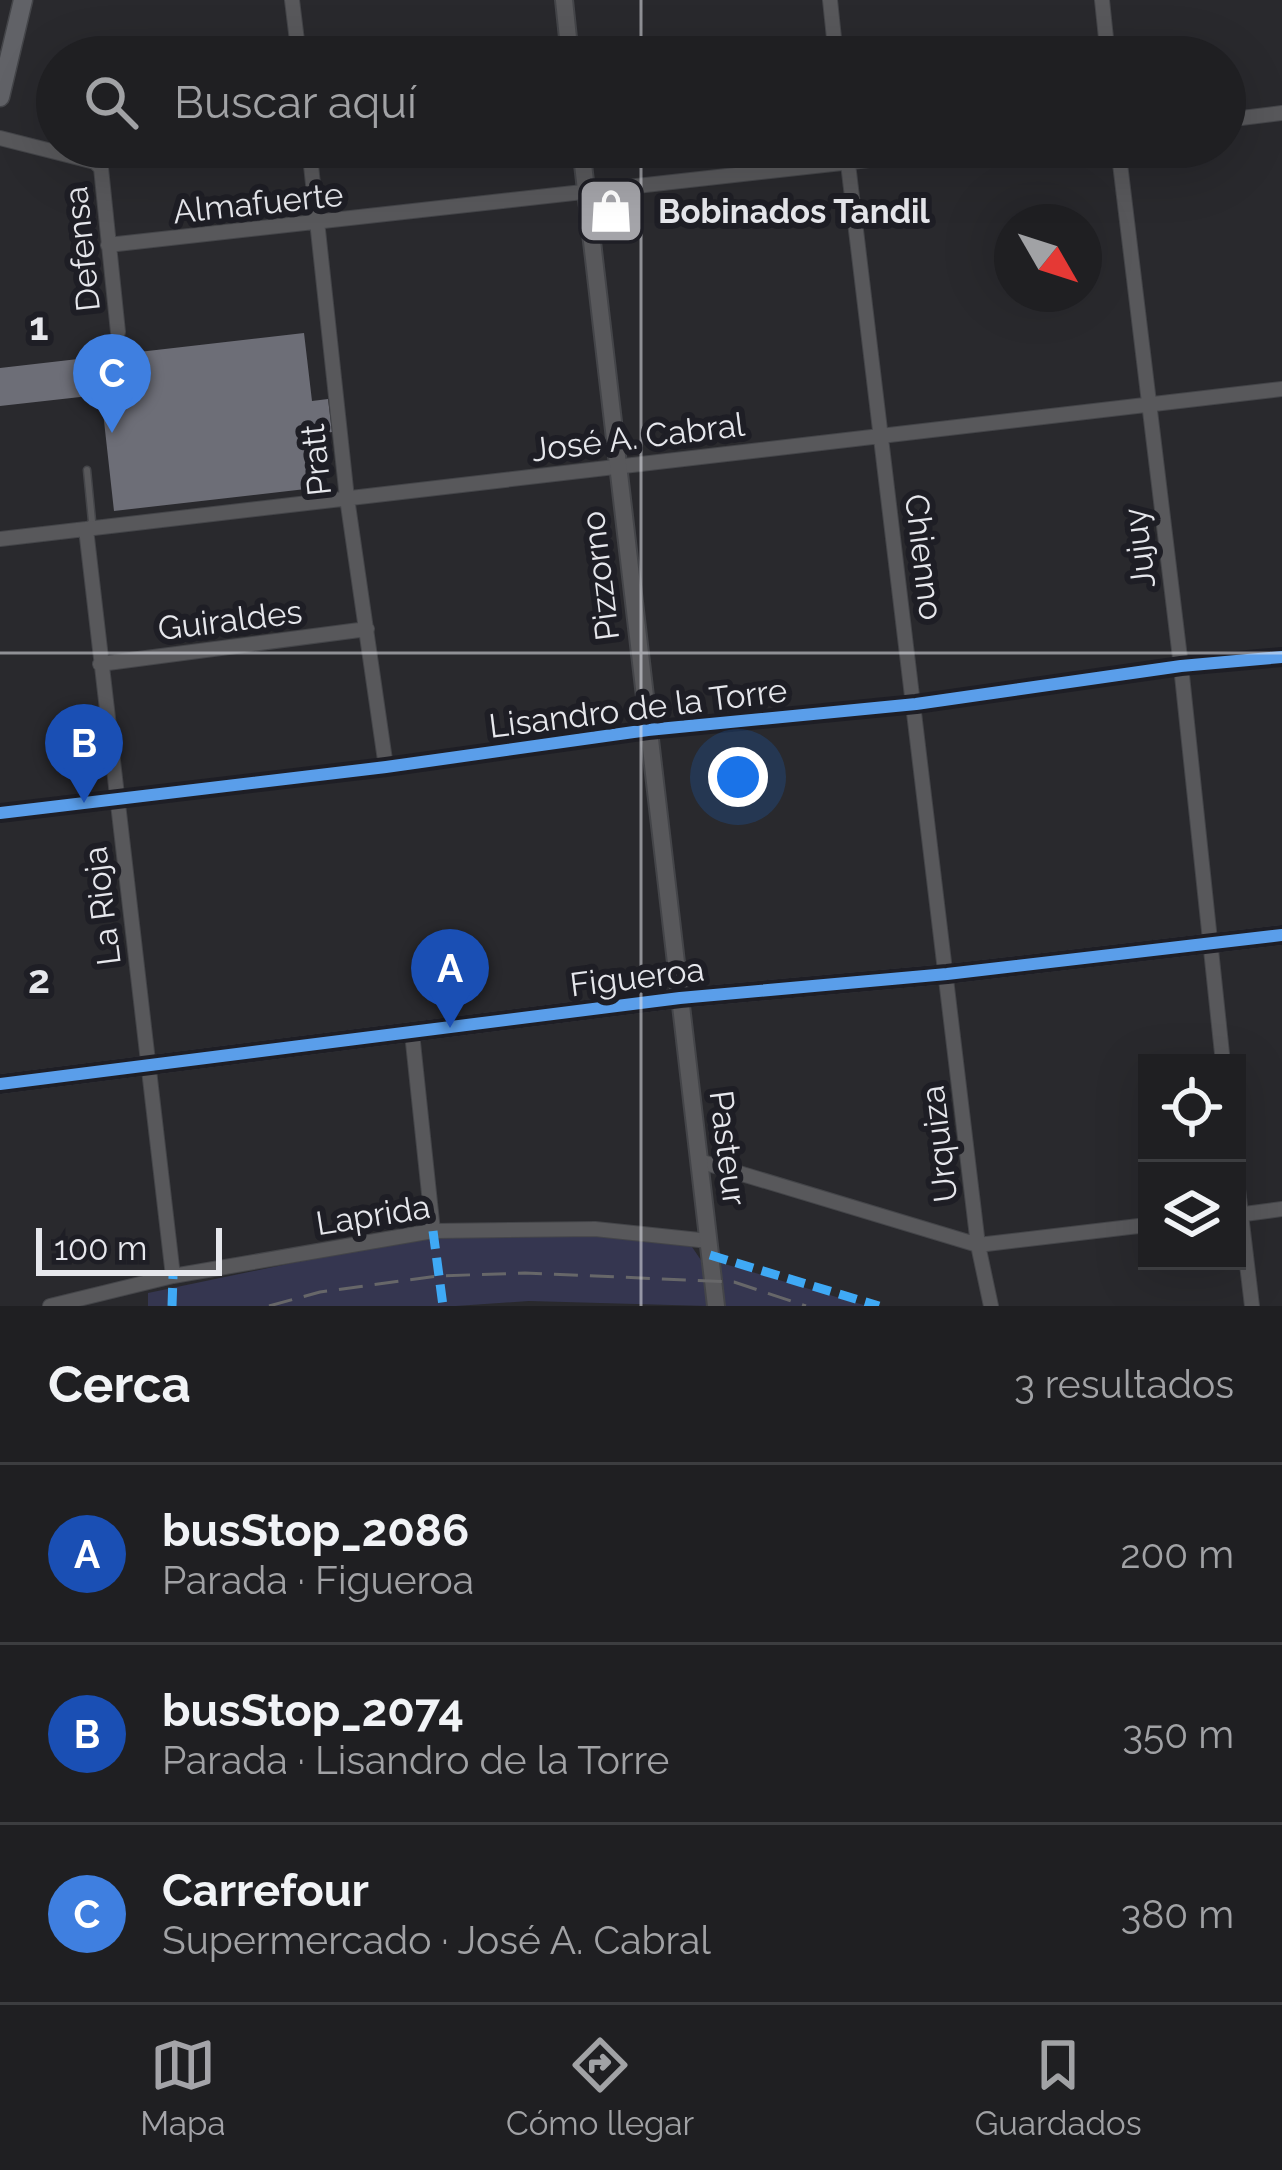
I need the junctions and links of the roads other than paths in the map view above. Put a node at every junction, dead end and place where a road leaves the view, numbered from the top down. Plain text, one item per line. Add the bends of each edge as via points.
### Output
1 (23, 0) edge
2 (292, 0) edge
3 (563, 0) edge
4 (830, 0) edge
5 (1102, 0) edge
6 (296, 36) edge
7 (567, 36) edge
8 (834, 36) edge
9 (1106, 36) edge
10 (0, 97) edge
11 (1282, 113) edge
12 (1246, 117) edge
13 (0, 139) edge
14 (36, 148) edge
15 (101, 168) edge
16 (312, 168) edge
17 (583, 168) edge
18 (760, 168) edge
19 (849, 168) edge
20 (1121, 168) edge
21 (586, 194) junction
22 (319, 224) junction
23 (108, 245) junction
24 (118, 332) dead end
25 (1282, 389) edge
26 (1150, 405) junction
27 (881, 436) junction
28 (617, 466) junction
29 (87, 470) dead end
30 (347, 498) junction
31 (86, 529) junction
32 (0, 539) edge
33 (367, 629) junction
34 (1282, 656) edge
35 (100, 664) junction
36 (1181, 666) junction
37 (916, 704) junction
38 (648, 730) junction
39 (386, 767) junction
40 (117, 799) junction
41 (0, 813) edge
42 (1282, 935) edge
43 (1210, 944) junction
44 (947, 974) junction
45 (680, 998) junction
46 (412, 1033) junction
47 (1222, 1054) edge
48 (148, 1063) junction
49 (0, 1084) edge
50 (699, 1161) junction
51 (1282, 1209) edge
52 (1246, 1213) edge
53 (1138, 1226) edge
54 (433, 1231) junction
55 (709, 1241) junction
56 (978, 1245) junction
57 (1246, 1264) edge
58 (172, 1276) junction
59 (50, 1306) edge
60 (716, 1306) edge
61 (992, 1306) edge
62 (1252, 1306) edge

1 - 10 main road
2 - 6 street
3 - 7 street
4 - 8 street
5 - 9 street
11 - 12 street
13 - 14 street, Defensa
15 - 23 street, Defensa
16 - 22 street, Pratt
17 - 21 street, Pizzorno
18 - 21 street, Almafuerte
19 - 27 street, Chienno
20 - 26 street, Jujuy
21 - 22 street, Almafuerte
21 - 28 street, Pizzorno
22 - 23 street, Almafuerte
22 - 30 street, Pratt
23 - 24 street, Defensa
25 - 26 street, José A. Cabral
26 - 27 street, José A. Cabral
26 - 36 street, Jujuy
27 - 28 street, José A. Cabral
27 - 37 street, Chienno
28 - 30 street, José A. Cabral
28 - 38 street, Pizzorno
29 - 31 lane
30 - 31 street, José A. Cabral
30 - 33 street, Pratt
31 - 32 street, José A. Cabral
31 - 35 street, La Rioja
33 - 35 street, Guiraldes
33 - 39 street, Pratt
34 - 36 street, Lisandro de la Torre
35 - 40 street, La Rioja
36 - 37 street, Lisandro de la Torre
36 - 43 street, Jujuy
37 - 38 street, Lisandro de la Torre
37 - 44 street, Chienno
38 - 39 street, Lisandro de la Torre
38 - 45 street, Pizzorno
39 - 40 street, Lisandro de la Torre
40 - 41 street, Lisandro de la Torre
40 - 48 street, La Rioja
42 - 43 street, Figueroa
43 - 44 street, Figueroa
43 - 47 street, Jujuy
44 - 45 street, Figueroa
44 - 56 street, Urquiza
45 - 46 street, Figueroa
45 - 50 street, Pasteur
46 - 48 street, Figueroa
46 - 54 street
48 - 49 street, Figueroa
48 - 58 street, La Rioja
50 - 55 street, Pasteur
50 - 56 street
51 - 52 street
53 - 56 street
54 - 55 street, Laprida via 595,1229
54 - 58 street, Laprida
55 - 60 street, Pasteur
56 - 61 street, Urquiza
57 - 62 street
58 - 59 street, Laprida

